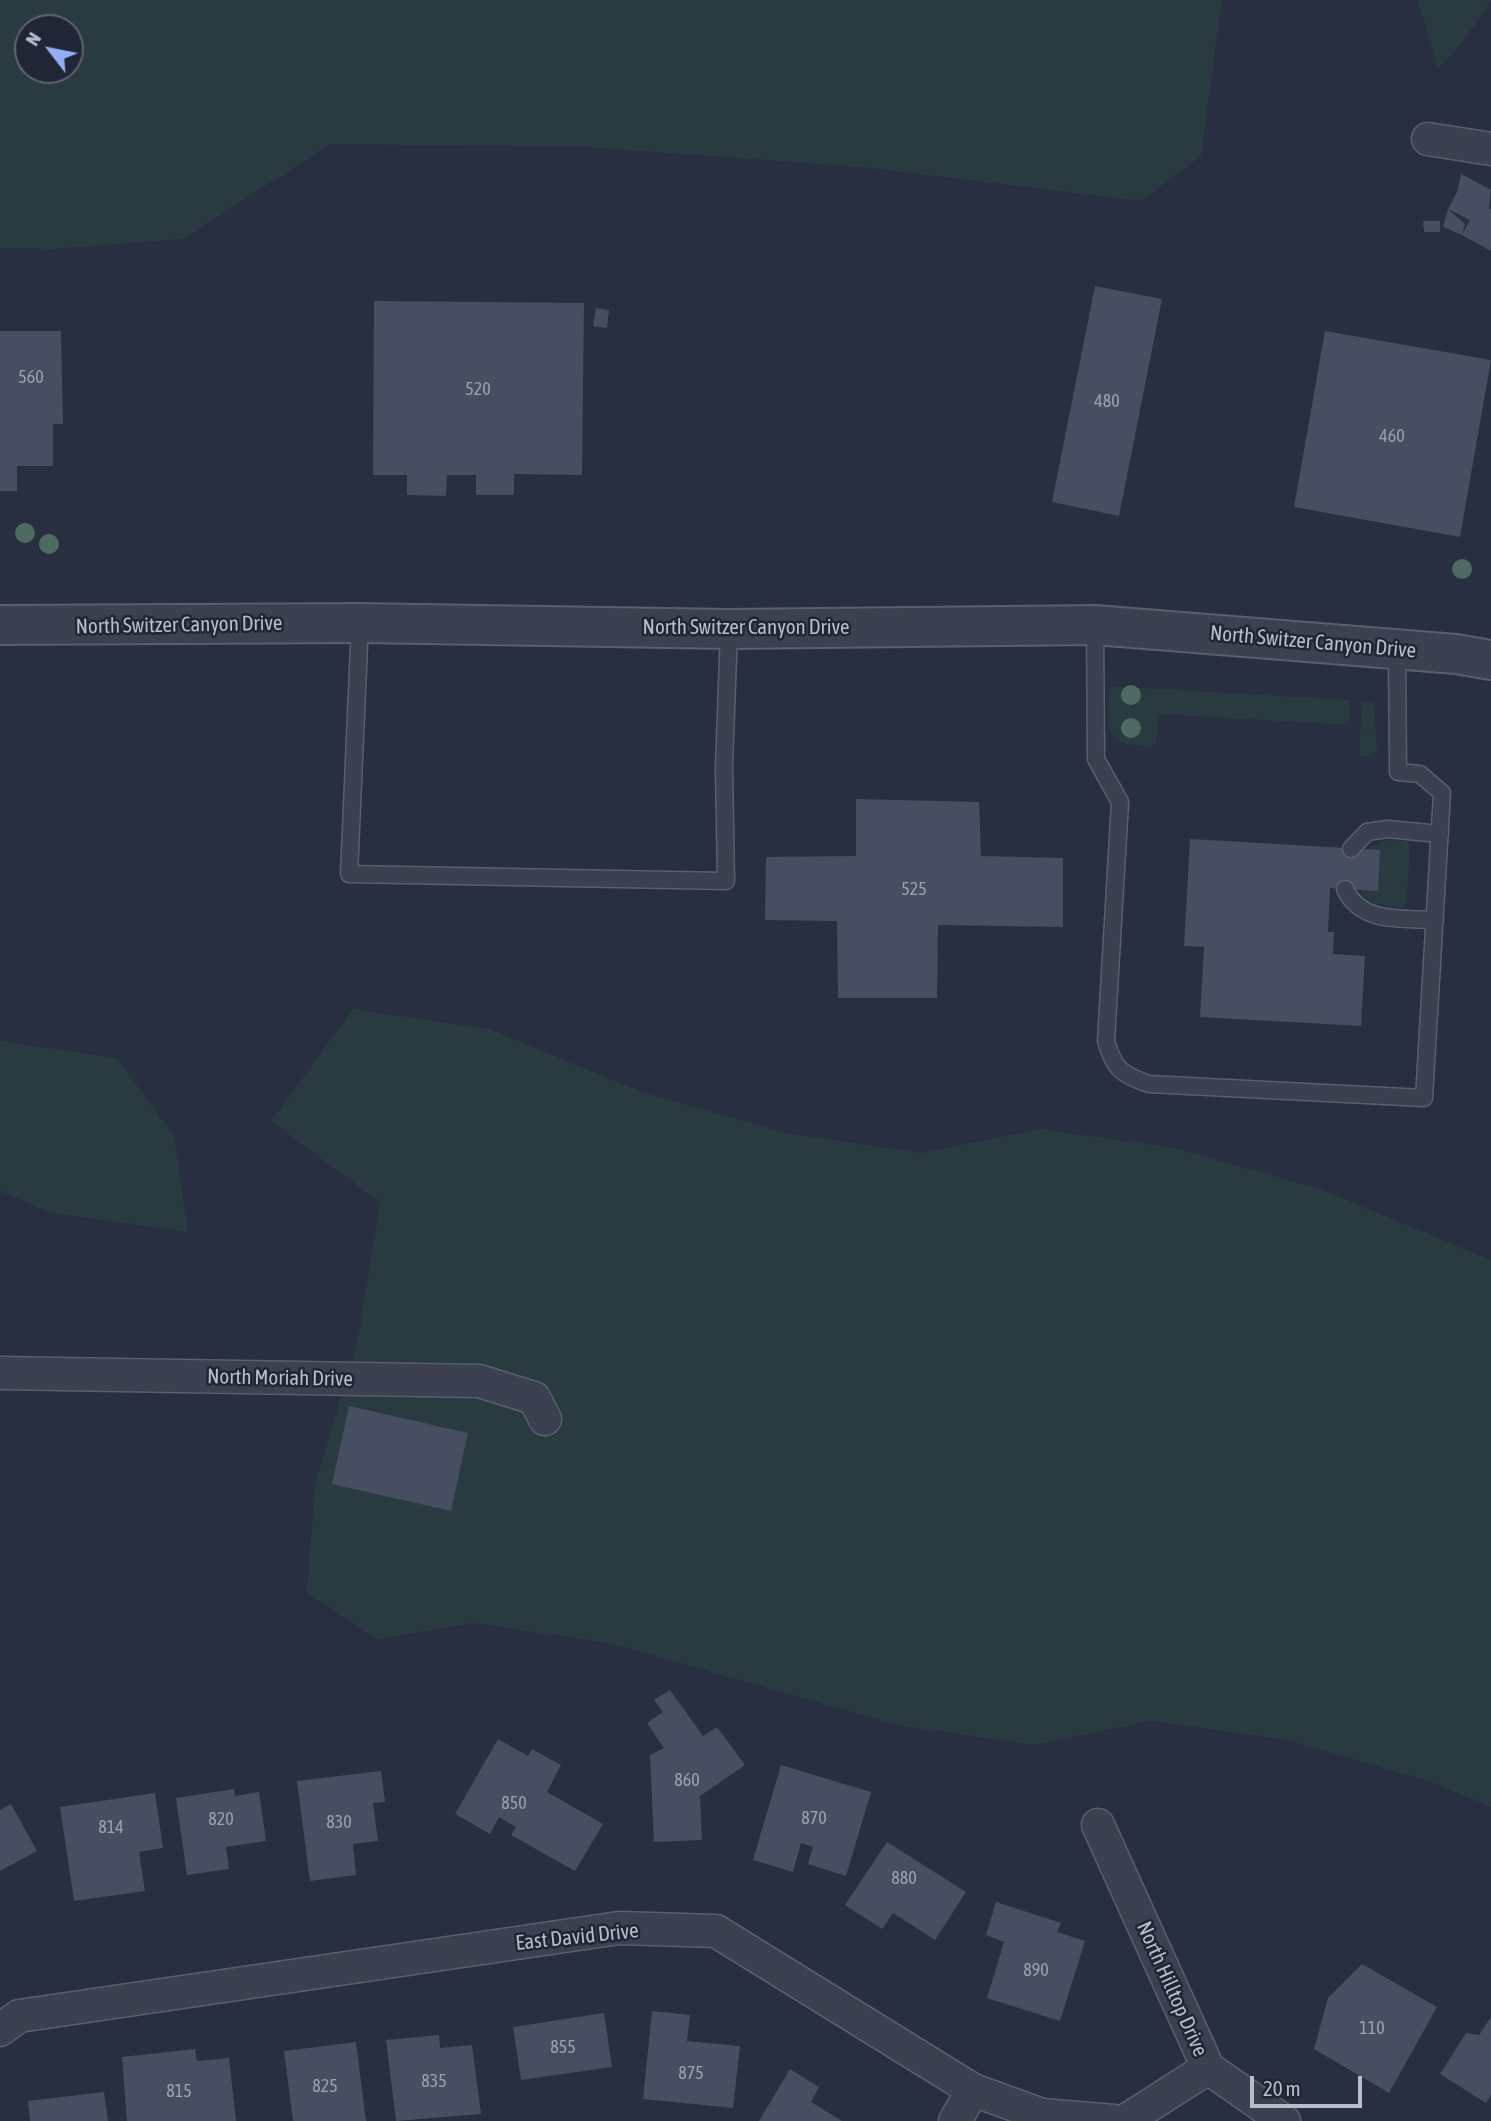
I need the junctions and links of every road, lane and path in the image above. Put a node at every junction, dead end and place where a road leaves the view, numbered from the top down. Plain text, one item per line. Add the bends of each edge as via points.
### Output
1 (1428, 139) dead end
2 (1491, 149) edge
3 (360, 623) junction
4 (0, 625) edge
5 (1095, 625) junction
6 (729, 629) junction
7 (1397, 649) junction
8 (1491, 660) edge
9 (1440, 834) junction
10 (1351, 849) dead end
11 (1345, 889) dead end
12 (1435, 920) junction
13 (0, 1373) edge
14 (545, 1419) dead end
15 (1098, 1825) dead end
16 (0, 2030) edge
17 (1208, 2068) junction
18 (973, 2090) junction
19 (955, 2121) edge
20 (1114, 2121) edge
21 (1125, 2121) edge
22 (1284, 2121) edge

1 - 2 street
3 - 4 street, North Switzer Canyon Drive
3 - 6 street, North Switzer Canyon Drive
3 - 6 lane via 349,874 726,881
5 - 6 street, North Switzer Canyon Drive
5 - 7 street, North Switzer Canyon Drive
5 - 12 lane via 1096,759 1120,802 1106,1041 1112,1061 1127,1076 1149,1084 1424,1098
7 - 8 street, North Switzer Canyon Drive
7 - 9 lane via 1398,772 1420,774 1442,793
9 - 10 lane via 1377,830 1367,832
9 - 12 lane
11 - 12 lane via 1351,902 1373,915
13 - 14 street, North Moriah Drive via 480,1381 534,1398
15 - 17 street, North Hilltop Drive
16 - 18 street, East David Drive via 19,2016 619,1928 716,1931
17 - 21 street
17 - 22 street, North Hilltop Drive
18 - 19 street
18 - 20 street, East David Drive via 1042,2115

